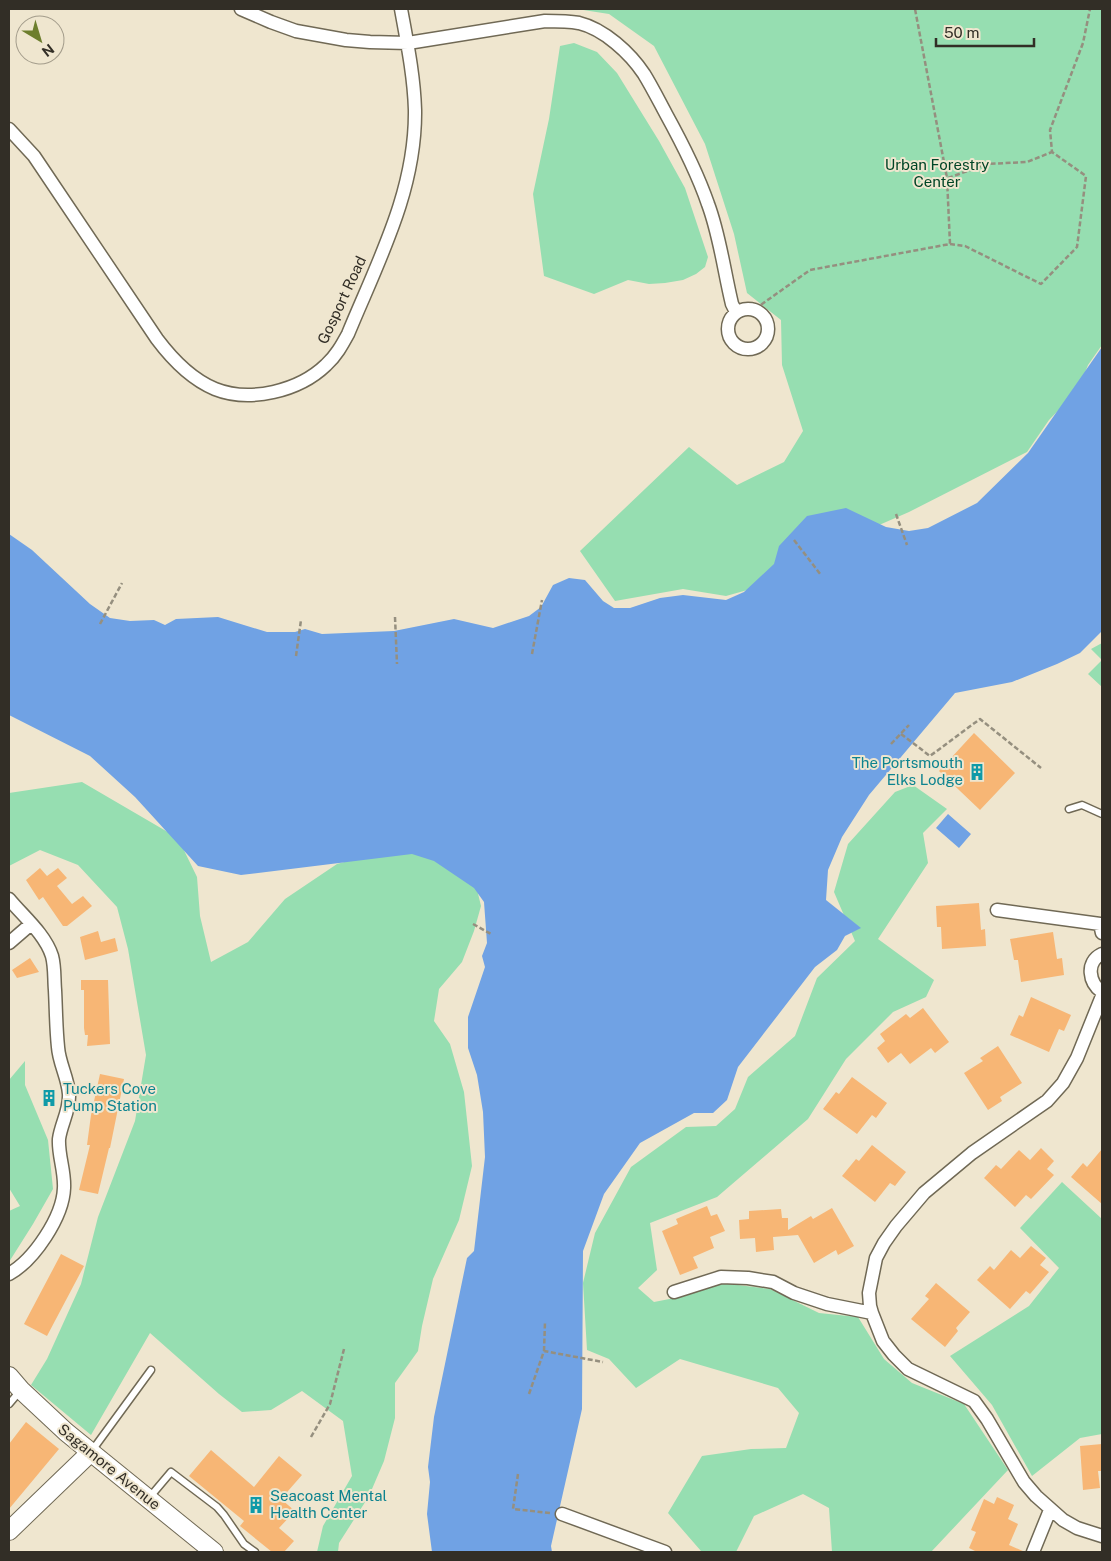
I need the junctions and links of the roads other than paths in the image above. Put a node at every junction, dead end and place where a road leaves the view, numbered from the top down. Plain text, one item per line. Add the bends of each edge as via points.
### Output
1 (241, 9) edge
2 (401, 9) edge
3 (408, 43) junction
4 (9, 129) edge
5 (736, 312) junction
6 (1068, 809) dead end
7 (1102, 814) edge
8 (9, 899) edge
9 (997, 910) dead end
10 (31, 924) junction
11 (1102, 934) edge
12 (9, 943) edge
13 (1102, 954) edge
14 (1102, 992) edge
15 (1102, 996) edge
16 (9, 1274) edge
17 (674, 1292) dead end
18 (872, 1314) junction
19 (151, 1370) dead end
20 (9, 1376) edge
21 (21, 1390) junction
22 (9, 1404) edge
23 (91, 1452) junction
24 (148, 1499) junction
25 (1050, 1510) junction
26 (562, 1514) road end
27 (9, 1532) edge
28 (1102, 1536) edge
29 (214, 1552) edge
30 (255, 1552) edge
31 (665, 1552) edge
32 (1033, 1552) edge

1 - 3 street via 288,28 320,36 362,42
2 - 3 street, Gosport Road
3 - 4 street, Gosport Road via 415,111 413,144 403,200 394,225 348,334 334,358 304,381 271,393 239,394 214,388 172,358 34,156
3 - 5 street via 545,21 563,21 596,30 622,47 644,74 698,176 709,206
5 - 5 street via 728,323 728,330 737,346 750,349 762,344 768,331 766,318 755,309
6 - 7 lane via 1082,805
8 - 10 street
9 - 11 street via 1100,924
10 - 12 street
10 - 16 street via 52,956 58,1054 70,1095 59,1140 64,1172 62,1202 31,1257
13 - 14 street via 1092,963 1090,972 1096,988
15 - 18 street via 1064,1083 1047,1101 972,1153 924,1193 896,1226 876,1258 869,1293
17 - 18 street via 721,1277 748,1278 773,1282 827,1304
18 - 25 street via 884,1341 908,1369 974,1401 1024,1482
19 - 23 lane
20 - 21 main road, Sagamore Avenue
21 - 22 lane
21 - 23 main road, Sagamore Avenue
23 - 24 main road, Sagamore Avenue
23 - 27 main road
24 - 29 main road, Sagamore Avenue
24 - 30 lane via 171,1472 217,1507 244,1544
25 - 28 street via 1077,1528
25 - 32 street
26 - 31 street

